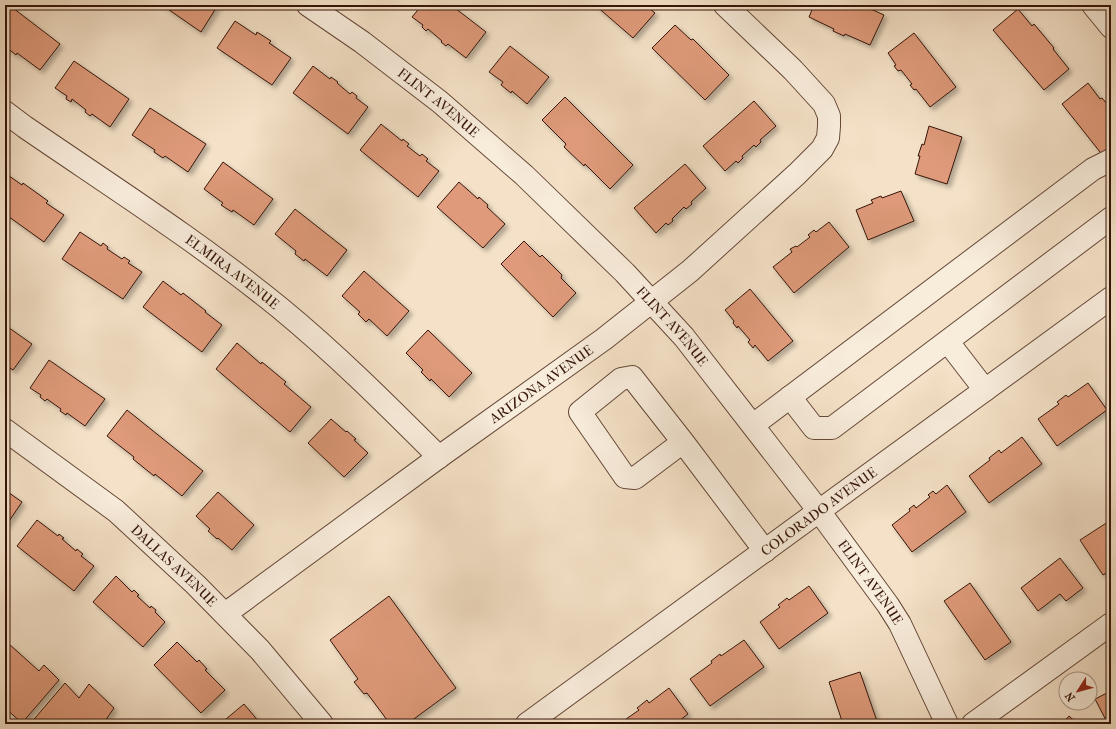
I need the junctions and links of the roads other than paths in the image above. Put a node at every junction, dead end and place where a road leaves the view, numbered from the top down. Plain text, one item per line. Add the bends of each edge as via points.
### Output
1 (308, 5) edge
2 (724, 5) edge
3 (5, 112) edge
4 (1111, 160) edge
5 (1111, 218) edge
6 (1111, 298) edge
7 (651, 301) junction
8 (948, 342) junction
9 (984, 390) junction
10 (790, 397) junction
11 (753, 425) junction
12 (5, 430) edge
13 (683, 442) junction
14 (439, 457) junction
15 (819, 511) junction
16 (764, 551) junction
17 (225, 614) junction
18 (1111, 624) edge
19 (322, 724) edge
20 (527, 724) edge
21 (947, 724) edge
22 (973, 724) edge

1 - 7 street, FLINT AVENUE via 362,42 440,102 524,175
2 - 7 street, ARIZONA AVENUE via 794,70 824,104 829,116 828,138 822,149 797,174 690,271
3 - 14 street, ELMIRA AVENUE via 211,255 280,308
4 - 10 street via 1093,169
5 - 8 street
6 - 9 street, COLORADO AVENUE
7 - 11 street, FLINT AVENUE via 684,337
7 - 14 street, ARIZONA AVENUE
8 - 9 street
8 - 10 street via 832,428 814,428
9 - 15 street, COLORADO AVENUE
10 - 11 street
11 - 15 street, FLINT AVENUE
12 - 17 street, DALLAS AVENUE via 116,511
13 - 13 street via 632,377 621,380 580,412 625,477 635,478
13 - 16 street
14 - 17 street, ARIZONA AVENUE
15 - 16 street, COLORADO AVENUE
15 - 21 street, FLINT AVENUE via 900,624
16 - 20 street, COLORADO AVENUE
17 - 19 street, DALLAS AVENUE via 260,650
18 - 22 street

